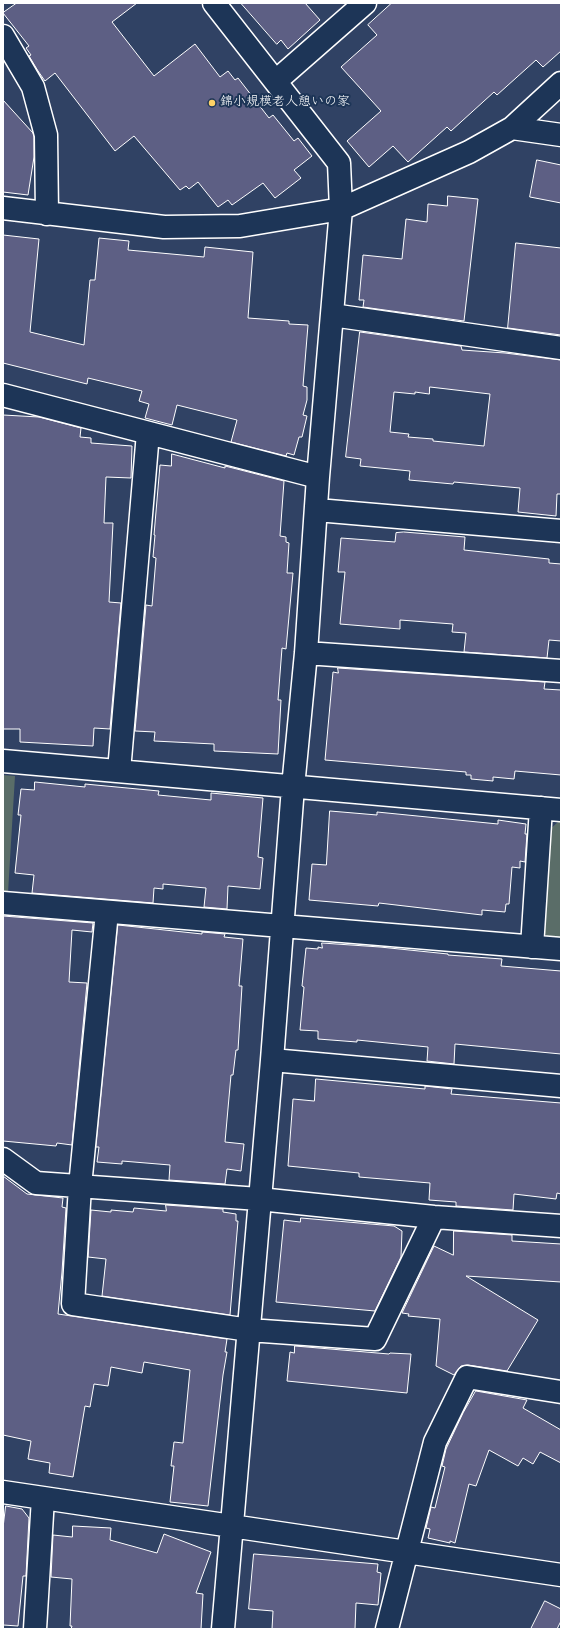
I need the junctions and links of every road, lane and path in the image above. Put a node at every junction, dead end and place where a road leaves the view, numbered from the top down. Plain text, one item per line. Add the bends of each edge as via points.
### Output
1 (214, 3) edge
2 (365, 3) edge
3 (3, 36) edge
4 (276, 81) junction
5 (561, 83) edge
6 (512, 128) junction
7 (561, 135) edge
8 (3, 208) edge
9 (341, 209) junction
10 (47, 214) junction
11 (332, 314) junction
12 (561, 348) edge
13 (3, 395) edge
14 (148, 433) junction
15 (318, 477) junction
16 (316, 510) junction
17 (561, 531) edge
18 (306, 653) junction
19 (561, 671) edge
20 (3, 761) edge
21 (119, 771) junction
22 (294, 787) junction
23 (551, 809) edge
24 (3, 903) edge
25 (106, 912) junction
26 (282, 927) junction
27 (532, 947) junction
28 (561, 950) edge
29 (272, 1060) junction
30 (561, 1086) edge
31 (3, 1159) edge
32 (80, 1186) junction
33 (259, 1200) junction
34 (434, 1217) junction
35 (561, 1226) edge
36 (249, 1330) junction
37 (561, 1392) edge
38 (3, 1492) edge
39 (43, 1498) junction
40 (232, 1526) junction
41 (406, 1552) junction
42 (561, 1575) edge
43 (35, 1629) edge
44 (223, 1629) edge
45 (387, 1629) edge

1 - 4 street
2 - 4 street
3 - 10 street via 33,87 46,135
4 - 9 street via 339,163
5 - 6 street
6 - 7 street
6 - 9 street via 470,152
8 - 10 street
9 - 10 street via 240,226 164,227
9 - 11 street
11 - 12 street
11 - 15 street
13 - 14 street
14 - 15 street
14 - 21 street
15 - 16 street
16 - 17 street
16 - 18 street
18 - 19 street
18 - 22 street
20 - 21 street
21 - 22 street
22 - 23 street
22 - 26 street
23 - 27 street
24 - 25 street
25 - 26 street
25 - 32 street
26 - 27 street
26 - 29 street
27 - 28 street
29 - 30 street
29 - 33 street
31 - 32 street via 36,1183
32 - 33 street
32 - 36 street via 73,1304
33 - 34 street
33 - 36 street
34 - 35 street
34 - 36 street via 375,1339
36 - 40 street
37 - 41 street via 466,1377 435,1442
38 - 39 street
39 - 40 street
39 - 43 street
40 - 41 street
40 - 44 street
41 - 42 street
41 - 45 street

